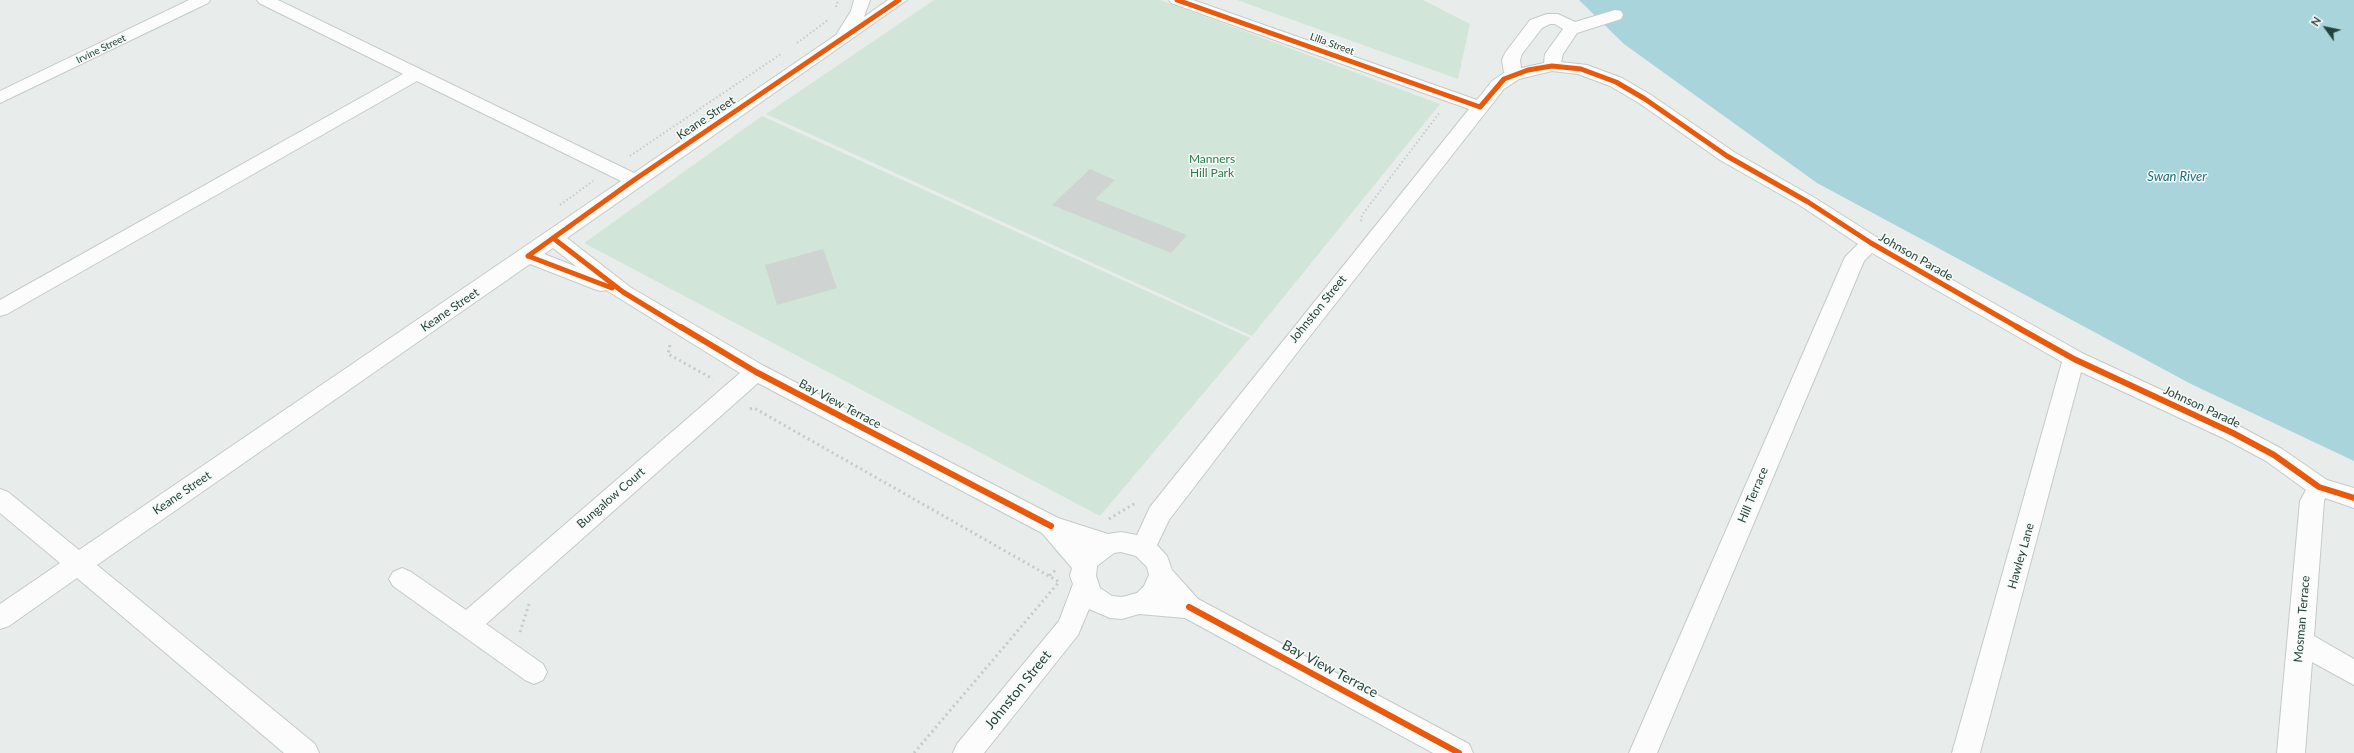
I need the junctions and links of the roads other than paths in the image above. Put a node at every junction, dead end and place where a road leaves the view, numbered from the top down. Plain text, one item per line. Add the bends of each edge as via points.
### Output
1 (202, 0) edge
2 (265, 0) edge
3 (862, 0) edge
4 (898, 0) edge
5 (1177, 0) edge
6 (1615, 15) dead end
7 (1571, 29) junction
8 (839, 41) junction
9 (1552, 66) junction
10 (416, 74) junction
11 (1513, 75) junction
12 (0, 98) edge
13 (1480, 107) junction
14 (634, 180) junction
15 (553, 238) junction
16 (1871, 243) junction
17 (528, 256) junction
18 (623, 292) junction
19 (0, 309) edge
20 (2074, 359) junction
21 (756, 372) junction
22 (2319, 487) junction
23 (0, 498) edge
24 (2354, 498) edge
25 (1125, 544) junction
26 (1080, 558) junction
27 (77, 565) junction
28 (1161, 574) junction
29 (402, 579) dead end
30 (1140, 603) junction
31 (1106, 605) junction
32 (1190, 607) junction
33 (0, 618) edge
34 (467, 625) junction
35 (1069, 627) junction
36 (2300, 642) junction
37 (534, 672) dead end
38 (2354, 673) edge
39 (305, 753) edge
40 (967, 753) edge
41 (1459, 753) edge
42 (1643, 753) edge
43 (1966, 753) edge
44 (2292, 753) edge

1 - 12 street, Irvine Street
2 - 10 street
3 - 8 street via 859,10
4 - 8 street, Keane Street
5 - 13 street, Lilla Street
6 - 7 street
7 - 9 street via 1554,54
7 - 11 street via 1568,24 1558,19 1547,19 1536,24 1514,53 1511,60
8 - 14 street, Keane Street
9 - 11 street, Johnson Parade
9 - 16 street, Johnson Parade via 1581,69 1616,82 1727,156 1808,202
10 - 14 street
10 - 19 street
11 - 13 street, Johnson Parade via 1498,84
13 - 25 street, Johnston Street via 1159,514
14 - 15 street, Keane Street
15 - 17 street, Keane Street
15 - 18 street, Bay View Terrace
16 - 20 street, Johnson Parade
16 - 42 street, Hill Terrace via 1854,257
17 - 18 street, Bay View Terrace
17 - 27 street, Keane Street
18 - 21 street, Bay View Terrace
20 - 22 street, Johnson Parade via 2233,433 2274,455
20 - 43 street, Hawley Lane
21 - 26 street, Bay View Terrace via 1051,526
21 - 34 street, Bungalow Court
22 - 24 street, Johnson Parade
22 - 36 street, Mosman Terrace via 2312,501
23 - 27 street
25 - 26 street
25 - 28 street via 1158,563
26 - 31 street via 1090,595
26 - 35 street, Johnston Street
27 - 33 street, Keane Street
27 - 39 street
28 - 30 street via 1154,593
28 - 32 street, Bay View Terrace
29 - 34 street
30 - 31 street via 1122,608
30 - 32 street, Bay View Terrace
31 - 35 street, Johnston Street
32 - 41 street, Bay View Terrace
34 - 37 street
35 - 40 street, Johnston Street
36 - 38 street
36 - 44 street, Mosman Terrace

